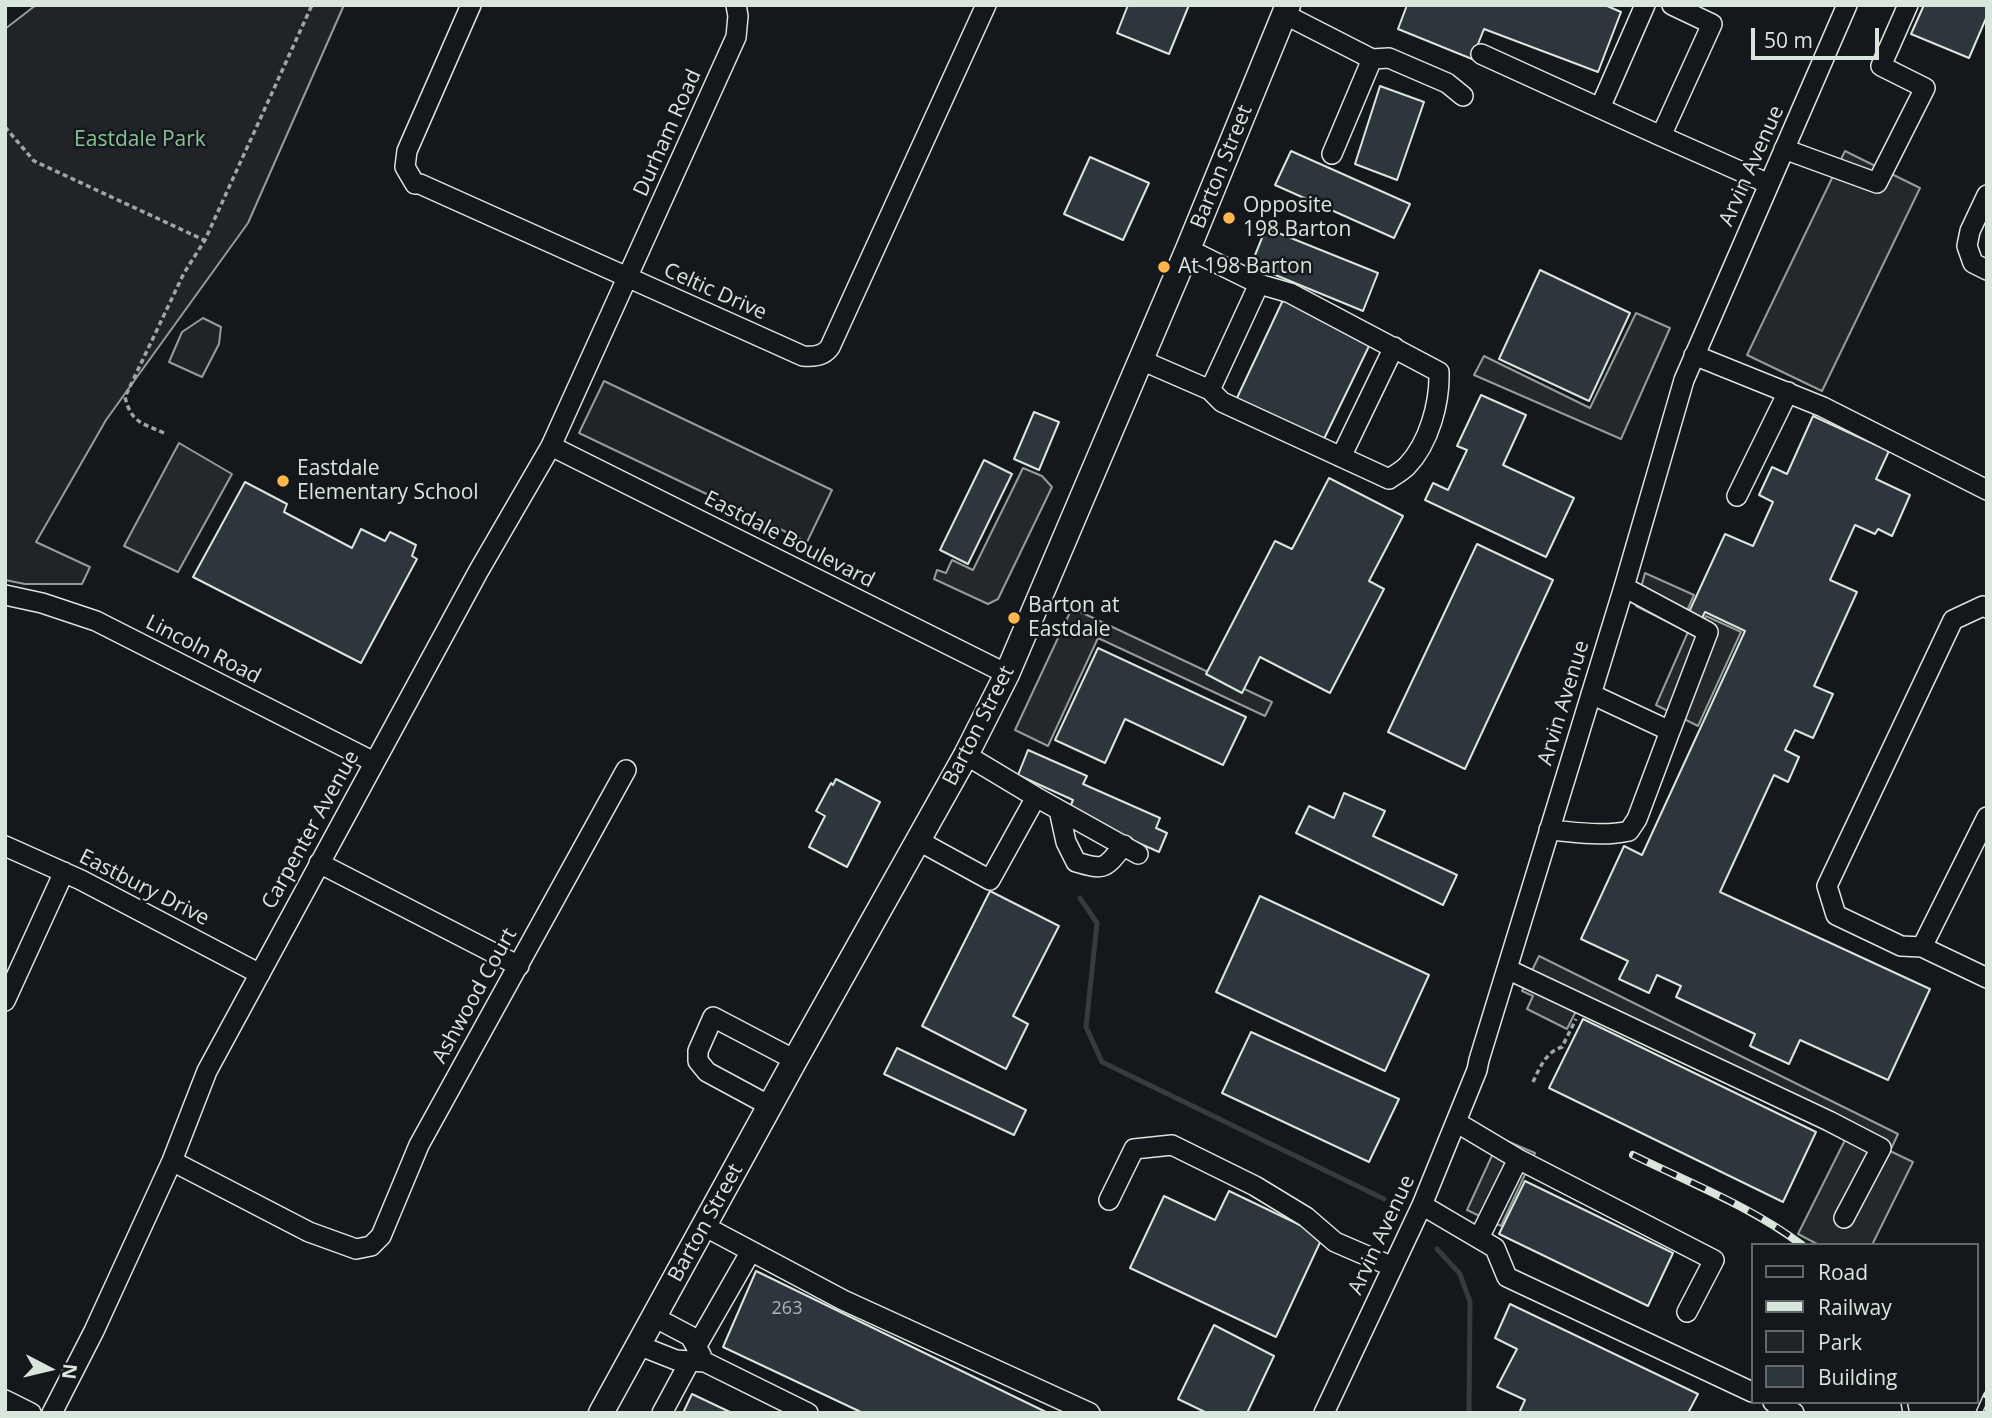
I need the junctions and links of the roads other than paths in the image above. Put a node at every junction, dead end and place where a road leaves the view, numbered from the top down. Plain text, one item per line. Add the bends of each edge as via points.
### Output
1 (471, 5) edge
2 (736, 5) edge
3 (986, 5) edge
4 (1645, 5) edge
5 (1672, 5) edge
6 (1847, 5) edge
7 (1908, 5) edge
8 (1286, 10) edge
9 (1481, 54) dead end
10 (1372, 59) junction
11 (1463, 96) dead end
12 (1600, 108) junction
13 (1661, 136) junction
14 (1784, 149) junction
15 (1332, 154) dead end
16 (1769, 184) junction
17 (1987, 195) edge
18 (1188, 249) junction
19 (1987, 270) edge
20 (627, 278) junction
21 (1259, 284) junction
22 (1394, 347) junction
23 (1694, 355) junction
24 (1141, 360) junction
25 (1210, 390) junction
26 (1788, 392) junction
27 (551, 446) junction
28 (1341, 457) junction
29 (1987, 491) edge
30 (1737, 496) dead end
31 (1624, 587) junction
32 (5, 595) edge
33 (1987, 608) edge
34 (1007, 674) junction
35 (1591, 694) junction
36 (1670, 731) junction
37 (966, 755) junction
38 (374, 762) junction
39 (626, 770) dead end
40 (1035, 797) junction
41 (1059, 810) junction
42 (1987, 817) edge
43 (1549, 830) junction
44 (919, 841) junction
45 (5, 846) edge
46 (319, 863) junction
47 (64, 872) junction
48 (1922, 947) junction
49 (519, 966) junction
50 (1507, 969) junction
51 (260, 974) junction
52 (1987, 978) edge
53 (5, 1001) edge
54 (795, 1060) junction
55 (770, 1106) junction
56 (1456, 1122) junction
57 (1518, 1159) junction
58 (172, 1161) junction
59 (1109, 1200) dead end
60 (1422, 1205) junction
61 (1844, 1219) dead end
62 (704, 1226) junction
63 (1479, 1238) junction
64 (751, 1251) junction
65 (1392, 1267) junction
66 (1686, 1312) dead end
67 (654, 1317) junction
68 (638, 1345) junction
69 (697, 1357) junction
70 (1750, 1391) edge
71 (5, 1400) edge
72 (1777, 1404) edge
73 (31, 1413) edge
74 (52, 1413) edge
75 (601, 1413) edge
76 (662, 1413) edge
77 (808, 1413) edge
78 (1090, 1413) edge
79 (1324, 1413) edge
80 (1794, 1413) edge

1 - 20 street, Celtic Drive via 407,151 409,175 415,184
2 - 20 street, Durham Road via 736,37
3 - 20 street, Celtic Drive via 827,352 803,356
4 - 12 street
5 - 13 street via 1712,24
6 - 14 street, Arvin Avenue
7 - 14 street via 1881,66 1925,88 1877,183
8 - 10 street
8 - 18 main road, Barton Street
9 - 12 street
10 - 11 street via 1389,58 1447,83
10 - 15 street
12 - 13 street
13 - 16 street
14 - 16 street, Arvin Avenue
16 - 23 street, Arvin Avenue
17 - 19 street via 1967,246 1973,263
18 - 21 street
18 - 24 main road, Barton Street
20 - 27 street, Carpenter Avenue
21 - 22 street via 1290,293
21 - 25 street
22 - 28 street
22 - 28 street via 1439,372 1440,391 1426,434 1407,466 1389,479
23 - 26 street
23 - 31 street, Arvin Avenue
24 - 25 street
24 - 34 main road, Barton Street
25 - 28 street via 1223,402
26 - 29 street
26 - 30 street
27 - 34 street, Eastdale Boulevard
27 - 38 street, Carpenter Avenue
31 - 35 street, Arvin Avenue
31 - 36 street via 1708,632
32 - 38 street, Lincoln Road via 96,621
33 - 48 street via 1953,620 1827,886 1836,915 1901,946
34 - 37 main road, Barton Street
35 - 36 street
35 - 43 street, Arvin Avenue
36 - 43 street via 1629,831
37 - 40 street
37 - 44 main road, Barton Street
38 - 46 street, Carpenter Avenue
39 - 49 street, Ashwood Court
40 - 41 street
40 - 44 street via 990,880
41 - 41 street via 1131,849 1098,868 1076,862
42 - 48 street
43 - 50 street, Arvin Avenue
44 - 54 main road, Barton Street
45 - 47 street, Eastbury Drive
46 - 49 street
46 - 51 street, Carpenter Avenue
47 - 51 street, Eastbury Drive
47 - 53 street
48 - 52 street
49 - 58 street, Ashwood Court via 419,1145 381,1237 371,1246 356,1248 309,1232
50 - 56 street, Arvin Avenue
50 - 61 street via 1881,1148
51 - 58 street, Carpenter Avenue via 207,1071
54 - 55 main road, Barton Street
54 - 55 street via 713,1017 698,1061 707,1072
55 - 62 main road, Barton Street
56 - 57 street
56 - 60 street, Arvin Avenue
57 - 63 street
57 - 66 street via 1714,1260
58 - 74 street, Carpenter Avenue
59 - 65 street via 1134,1149 1172,1145 1255,1186 1307,1217 1335,1242
60 - 63 street
60 - 65 street, Arvin Avenue
62 - 64 street
62 - 67 main road, Barton Street
63 - 70 street via 1495,1248 1507,1277
64 - 69 street
64 - 78 street via 843,1300
65 - 79 street, Arvin Avenue
67 - 68 main road, Barton Street
67 - 69 street via 690,1336
68 - 69 street via 676,1360
68 - 75 main road, Barton Street
69 - 76 street
69 - 77 street
71 - 73 street
72 - 80 street

